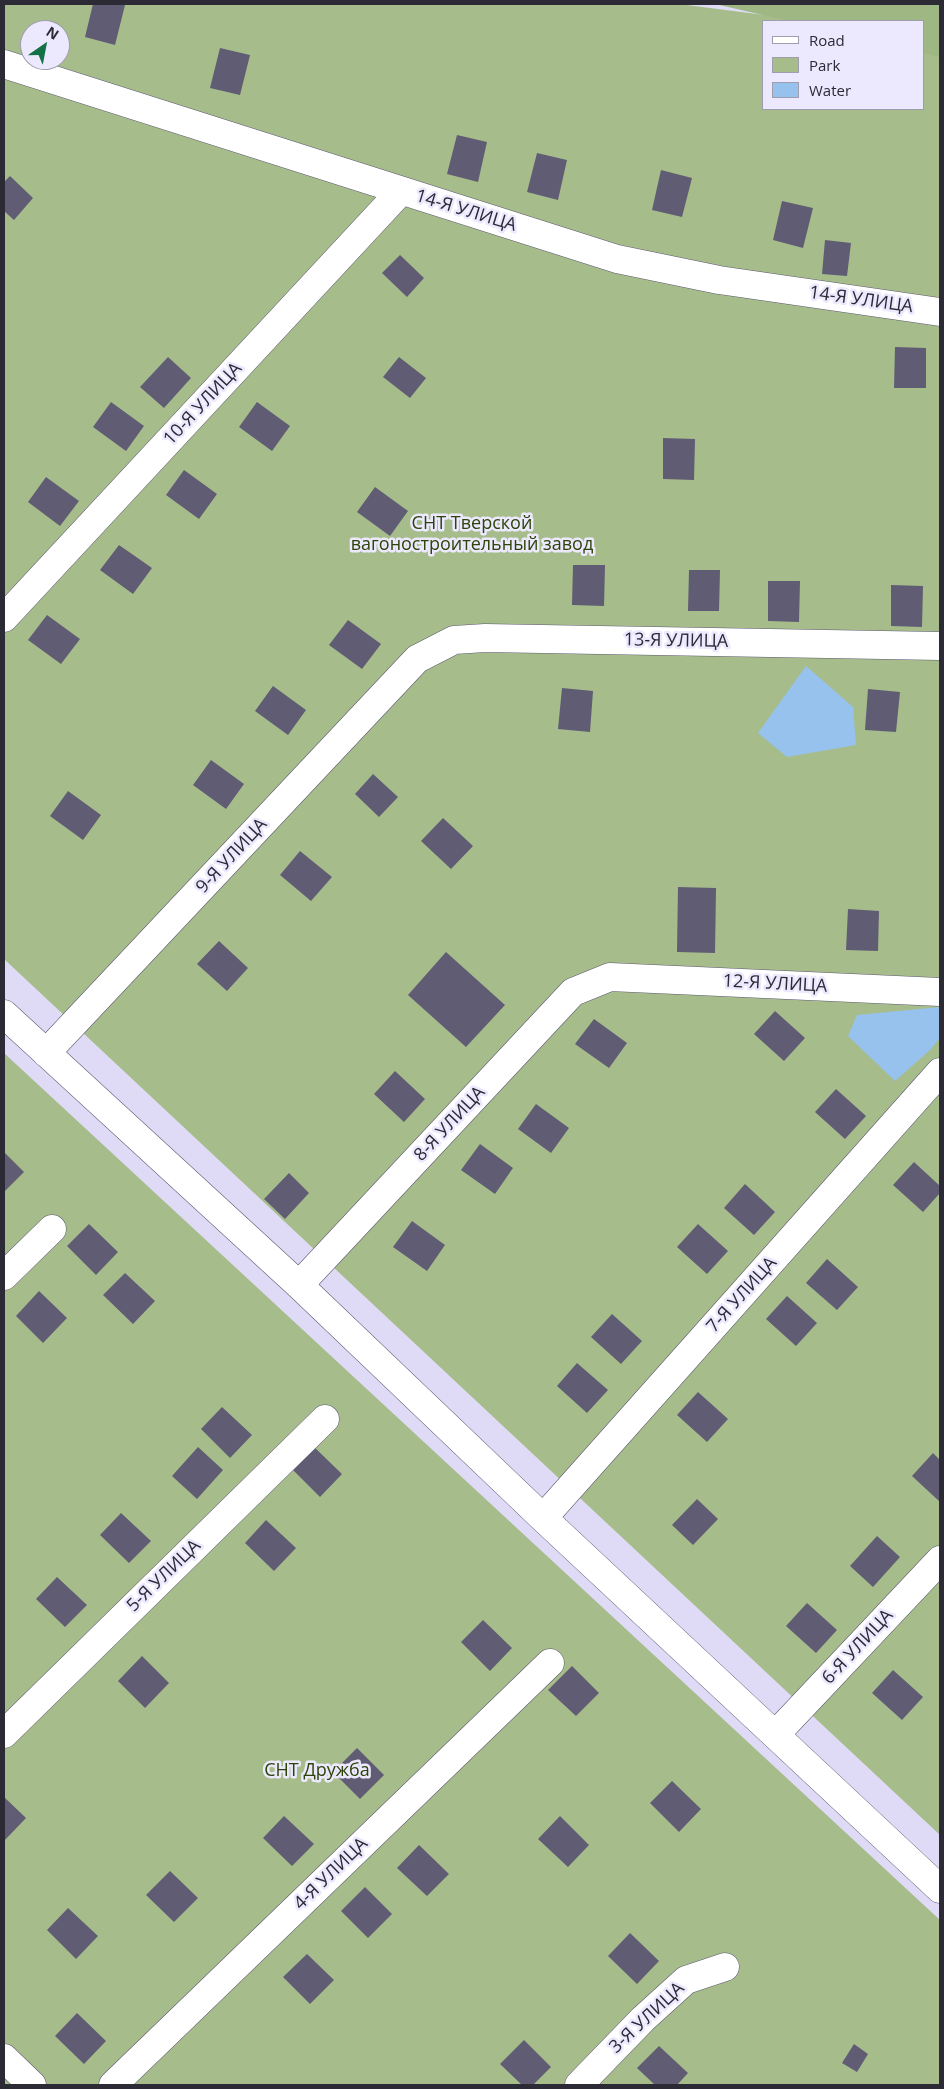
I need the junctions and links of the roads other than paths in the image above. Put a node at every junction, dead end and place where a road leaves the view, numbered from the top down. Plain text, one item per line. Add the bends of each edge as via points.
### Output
1 (4, 64) edge
2 (402, 191) junction
3 (940, 312) edge
4 (4, 618) edge
5 (940, 646) edge
6 (417, 659) joint
7 (610, 977) joint
8 (940, 992) edge
9 (4, 1014) edge
10 (46, 1053) junction
11 (940, 1072) edge
12 (52, 1229) dead end
13 (4, 1276) edge
14 (299, 1284) junction
15 (325, 1419) dead end
16 (543, 1518) junction
17 (940, 1560) edge
18 (550, 1663) dead end
19 (4, 1734) edge
20 (776, 1734) junction
21 (940, 1889) edge
22 (726, 1967) dead end
23 (4, 2058) edge
24 (32, 2085) edge
25 (112, 2085) edge
26 (578, 2085) edge

1 - 2 street, 14-Я УЛИЦА
2 - 3 street, 14-Я УЛИЦА via 617,258 719,280
2 - 4 street, 10-Я УЛИЦА
5 - 6 street, 13-Я УЛИЦА via 486,638 454,640
6 - 10 street, 9-Я УЛИЦА
7 - 8 street, 12-Я УЛИЦА
7 - 14 street, 8-Я УЛИЦА via 573,992
9 - 10 street
10 - 14 street
11 - 16 street, 7-Я УЛИЦА
12 - 13 street
14 - 16 street
15 - 19 street, 5-Я УЛИЦА
16 - 20 street
17 - 20 street, 6-Я УЛИЦА
18 - 25 street, 4-Я УЛИЦА
20 - 21 street
22 - 26 street, 3-Я УЛИЦА via 686,1980
23 - 24 street

